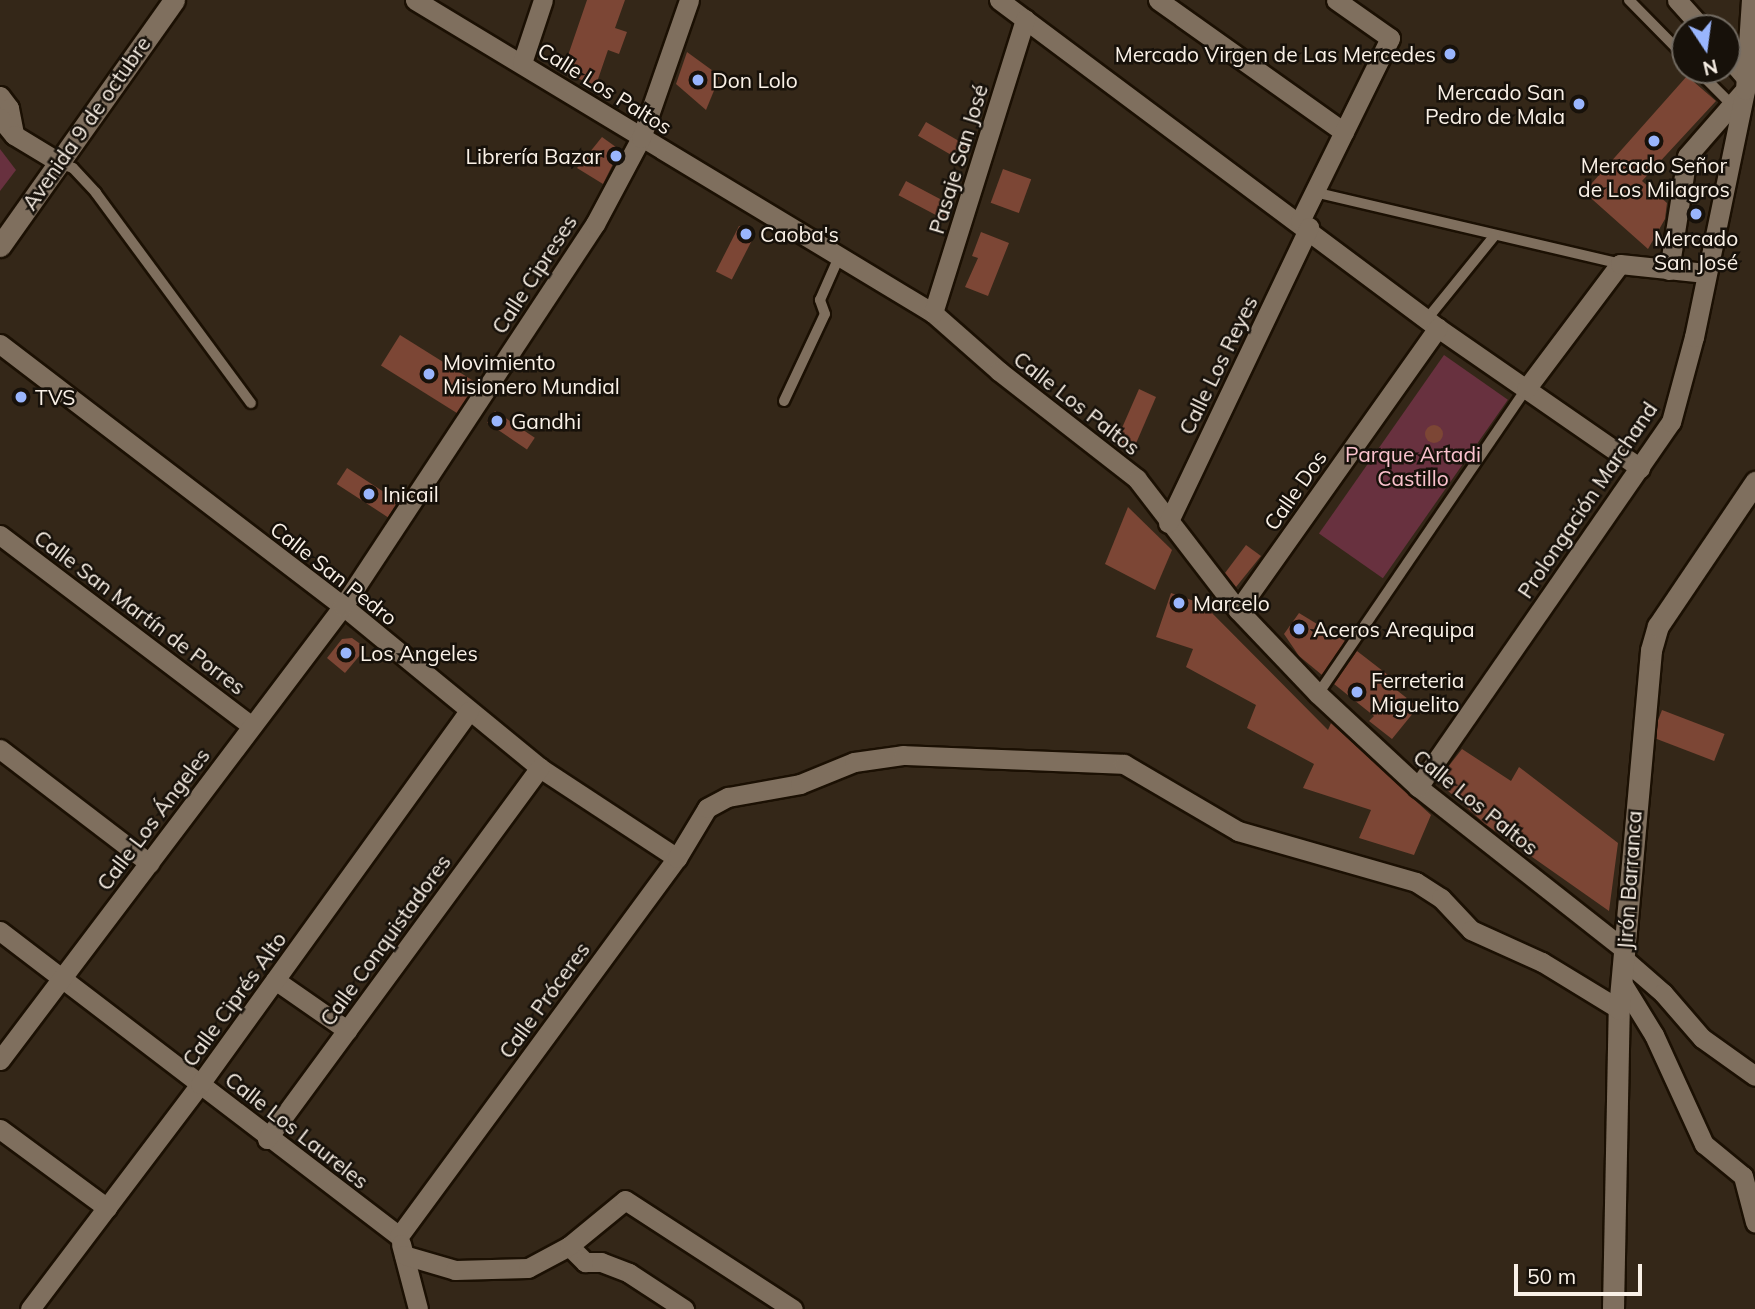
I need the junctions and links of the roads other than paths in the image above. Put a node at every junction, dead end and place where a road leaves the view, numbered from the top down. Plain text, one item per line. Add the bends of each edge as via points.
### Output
1 (174, 0) edge
2 (415, 0) edge
3 (543, 0) edge
4 (689, 0) edge
5 (999, 0) edge
6 (1158, 0) edge
7 (1336, 0) edge
8 (1629, 0) edge
9 (1676, 0) edge
10 (1751, 0) edge
11 (1689, 14) edge
12 (1025, 19) junction
13 (1671, 43) edge
14 (522, 64) junction
15 (1711, 84) edge
16 (1748, 85) edge
17 (0, 96) edge
18 (1732, 105) junction
19 (0, 118) edge
20 (1344, 132) junction
21 (14, 135) junction
22 (641, 138) junction
23 (57, 161) junction
24 (1314, 191) junction
25 (1305, 224) junction
26 (1495, 234) junction
27 (0, 246) edge
28 (839, 257) junction
29 (1620, 264) junction
30 (1669, 270) junction
31 (1706, 273) junction
32 (933, 313) junction
33 (1433, 324) junction
34 (0, 344) edge
35 (1525, 389) junction
36 (784, 401) dead end
37 (251, 403) dead end
38 (1640, 468) junction
39 (1755, 482) edge
40 (1168, 523) junction
41 (0, 535) edge
42 (343, 606) junction
43 (1238, 610) junction
44 (1318, 694) junction
45 (469, 710) junction
46 (252, 726) junction
47 (0, 749) edge
48 (540, 768) junction
49 (1418, 787) junction
50 (677, 858) junction
51 (149, 863) junction
52 (0, 931) edge
53 (1624, 954) junction
54 (62, 979) junction
55 (275, 980) junction
56 (1622, 983) junction
57 (1619, 1009) junction
58 (347, 1030) junction
59 (0, 1060) edge
60 (1755, 1076) edge
61 (200, 1084) junction
62 (0, 1129) edge
63 (267, 1139) junction
64 (107, 1208) junction
65 (1755, 1222) edge
66 (401, 1245) junction
67 (569, 1246) junction
68 (30, 1309) edge
69 (418, 1309) edge
70 (684, 1309) edge
71 (793, 1309) edge
72 (1614, 1309) edge

1 - 23 street, Avenida 9 de octubre
2 - 14 street, Calle Los Paltos
3 - 14 street
4 - 22 street, Calle Cipreses
5 - 12 street
6 - 20 street
7 - 20 street, Calle Los Reyes via 1390,38
8 - 13 lane
9 - 11 street
10 - 16 street, Prolongación Marchand
12 - 25 street
12 - 32 street, Pasaje San José
14 - 22 street, Calle Los Paltos
15 - 18 lane
16 - 18 street
16 - 31 street, Prolongación Marchand
17 - 21 street via 9,108
18 - 30 street via 1687,156
19 - 21 street
20 - 24 street, Calle Los Reyes
21 - 23 street
22 - 28 street, Calle Los Paltos
22 - 42 street, Calle Cipreses via 595,224
23 - 27 street, Avenida 9 de octubre
23 - 37 lane via 73,168 96,193
24 - 25 street, Calle Los Reyes
24 - 26 lane
25 - 33 street
25 - 40 street, Calle Los Reyes
26 - 29 lane
26 - 33 lane
28 - 32 street, Calle Los Paltos
28 - 36 lane via 820,300 825,314
29 - 30 street
29 - 35 street
30 - 31 street
31 - 38 street, Prolongación Marchand via 1679,401 1671,422
32 - 40 street, Calle Los Paltos via 1137,479
33 - 35 street
33 - 43 street, Calle Dos
34 - 42 street, Calle San Pedro
35 - 38 street
35 - 44 lane
38 - 49 street, Prolongación Marchand
39 - 53 street, Jirón Barranca via 1658,626 1647,677
40 - 43 street, Calle Los Paltos
41 - 46 street, Calle San Martín de Porres
42 - 45 street, Calle San Pedro
42 - 46 street, Calle Los Ángeles
43 - 44 street, Calle Los Paltos
44 - 49 street, Calle Los Paltos
45 - 48 street, Calle San Pedro
45 - 55 street, Calle Ciprés Alto
46 - 51 street, Calle Los Ángeles
47 - 51 street
48 - 50 street, Calle San Pedro
48 - 58 street, Calle Conquistadores
49 - 53 street, Calle Los Paltos
50 - 57 street, Calle Próceres via 707,808 728,797 800,784 854,762 903,755 1124,764 1238,831 1416,882 1441,898 1471,930 1542,962
50 - 66 street, Calle Próceres
51 - 54 street, Calle Los Ángeles
52 - 54 street, Calle Los Laureles
53 - 56 street, Jirón Barranca
53 - 60 street, Calle Los Paltos via 1702,1038
54 - 59 street, Calle Los Ángeles
54 - 61 street, Calle Los Laureles
55 - 58 street
55 - 61 street, Calle Ciprés Alto
56 - 57 street, Jirón Barranca
56 - 65 street via 1654,1035 1703,1144 1742,1176
57 - 72 street, Jirón Barranca
58 - 63 street, Calle Conquistadores
61 - 63 street, Calle Los Laureles
61 - 64 street, Calle Ciprés Alto
62 - 64 street
63 - 66 street, Calle Los Laureles
64 - 68 street, Calle Ciprés Alto
66 - 67 street, Calle Los Laureles via 455,1270 511,1272 544,1262
66 - 69 street
67 - 70 street via 585,1262 601,1262 629,1273
67 - 71 street, Calle Los Laureles via 625,1200

